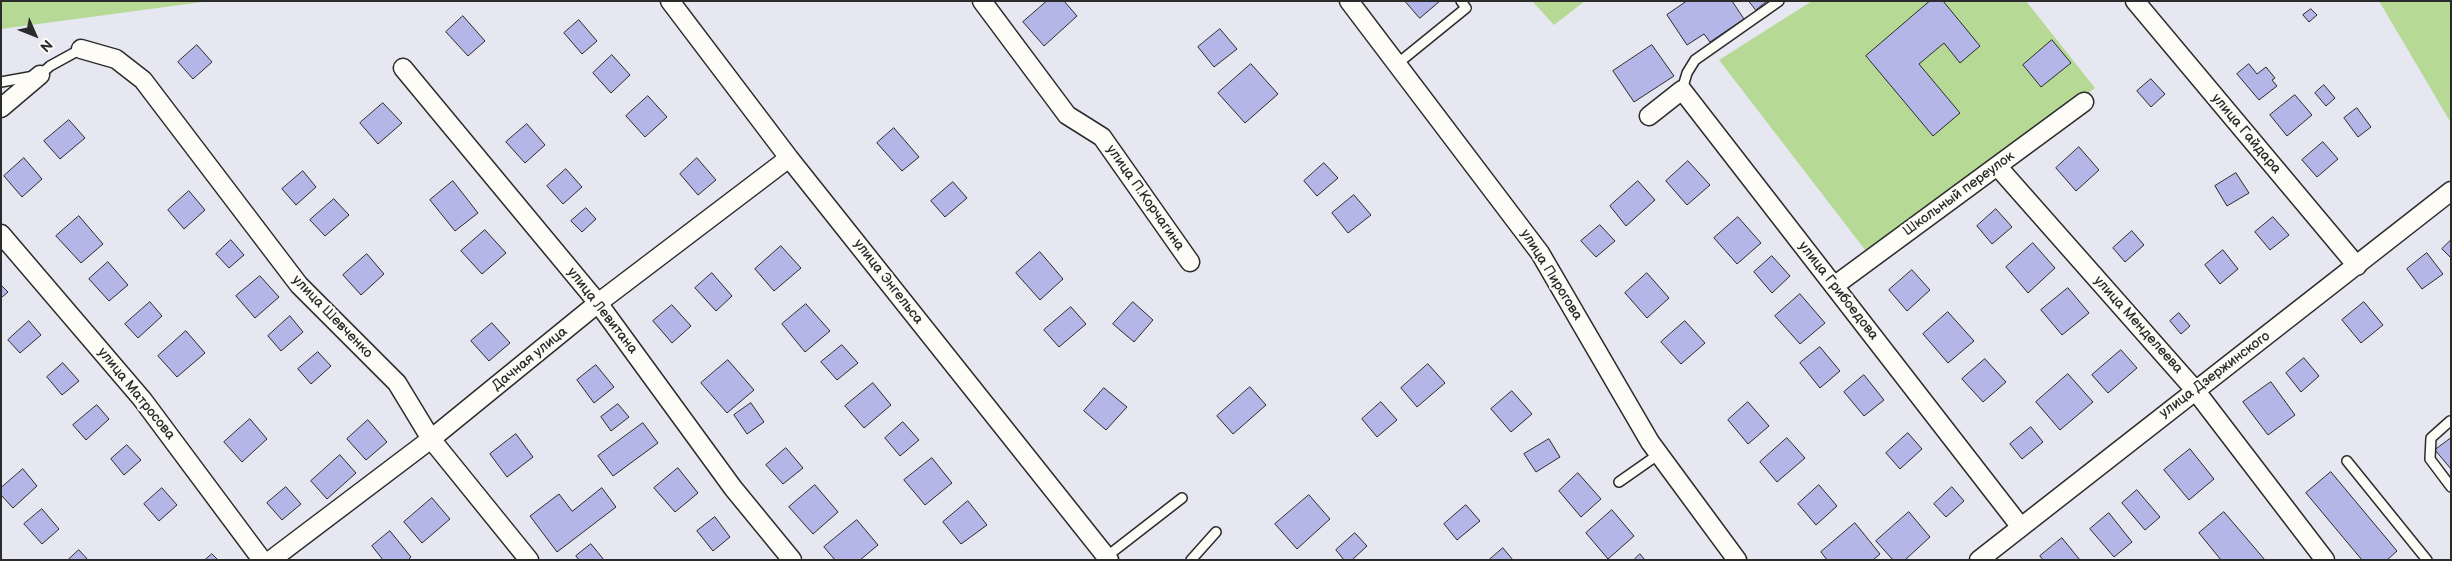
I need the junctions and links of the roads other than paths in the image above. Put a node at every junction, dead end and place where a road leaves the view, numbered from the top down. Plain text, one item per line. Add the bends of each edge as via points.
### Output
1 (670, 1) edge
2 (1348, 1) edge
3 (1461, 1) edge
4 (1779, 1) edge
5 (2135, 1) edge
6 (985, 2) edge
7 (81, 49) joint
8 (1398, 64) junction
9 (403, 68) dead end
10 (40, 75) junction
11 (1, 82) edge
12 (1682, 90) junction
13 (2084, 102) dead end
14 (1, 108) edge
15 (1649, 116) dead end
16 (789, 158) junction
17 (1998, 166) junction
18 (2451, 191) edge
19 (1, 234) edge
20 (1190, 262) dead end
21 (2357, 266) junction
22 (1834, 286) junction
23 (598, 303) junction
24 (2195, 390) junction
25 (2450, 421) edge
26 (431, 439) junction
27 (1659, 454) junction
28 (2347, 462) dead end
29 (1619, 482) dead end
30 (2451, 486) edge
31 (1182, 498) dead end
32 (2020, 526) junction
33 (1216, 532) dead end
34 (1108, 558) edge
35 (262, 560) edge
36 (271, 560) edge
37 (529, 560) edge
38 (792, 560) edge
39 (1192, 560) edge
40 (1737, 560) edge
41 (1979, 560) edge
42 (2326, 560) edge
43 (2426, 560) edge

1 - 16 street, улица Энгельса
2 - 8 street, улица Пирогова
3 - 8 lane via 1466,8
4 - 12 lane via 1695,60
5 - 21 street, улица Гайдара
6 - 20 street, улица П.Корчагина via 1067,115 1102,137
7 - 10 lane
7 - 26 street, улица Шевченко via 116,59 143,80 299,285 397,383
8 - 27 street, улица Пирогова via 1540,253
9 - 23 street, улица Левитана
10 - 11 lane
10 - 14 street
12 - 15 street
12 - 22 street, улица Грибоедова
13 - 17 street, Школьный переулок
16 - 23 street, Дачная улица
16 - 34 street, улица Энгельса
17 - 22 street, Школьный переулок
17 - 24 street, улица Менделеева
18 - 21 street, улица Дзержинского
19 - 35 street, улица Матросова via 142,399
21 - 24 street, улица Дзержинского
22 - 32 street, улица Грибоедова
23 - 26 street, Дачная улица
23 - 38 street, улица Левитана via 733,488
24 - 32 street, улица Дзержинского
24 - 42 street, улица Менделеева
25 - 30 lane via 2430,438 2430,459
26 - 36 street, Дачная улица
26 - 37 street, улица Шевченко
27 - 29 lane
27 - 40 street, улица Пирогова
28 - 43 lane
31 - 34 lane
32 - 41 street, улица Дзержинского
33 - 39 lane

